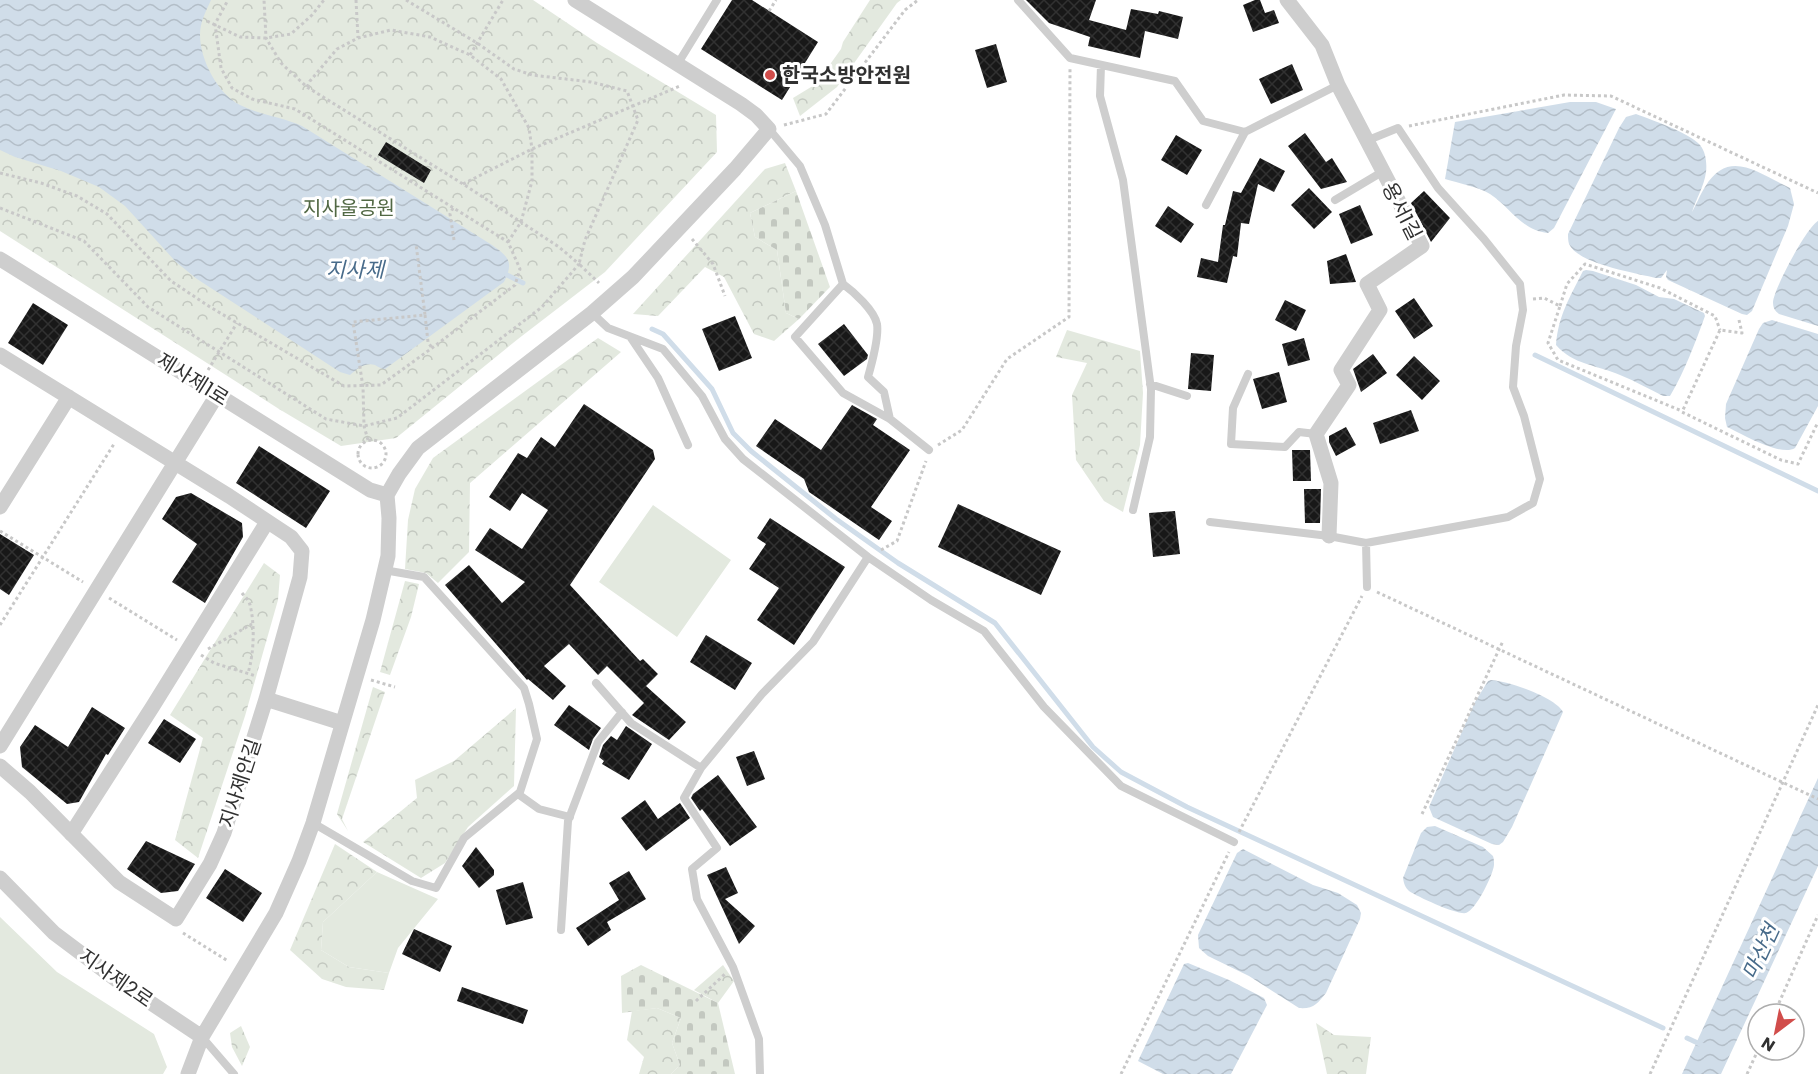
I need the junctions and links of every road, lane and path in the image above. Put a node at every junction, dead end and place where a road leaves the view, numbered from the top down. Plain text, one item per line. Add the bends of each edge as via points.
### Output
1 (228, 0) edge
2 (264, 0) edge
3 (324, 0) edge
4 (356, 0) edge
5 (406, 0) edge
6 (503, 0) edge
7 (575, 0) edge
8 (717, 0) edge
9 (776, 0) edge
10 (918, 0) edge
11 (1018, 0) edge
12 (1287, 0) edge
13 (769, 11) dead end
14 (207, 21) dead end
15 (215, 24) junction
16 (266, 38) junction
17 (358, 38) junction
18 (477, 43) junction
19 (470, 55) junction
20 (1070, 58) junction
21 (1101, 64) junction
22 (677, 65) junction
23 (1338, 85) junction
24 (680, 86) dead end
25 (308, 87) junction
26 (633, 106) junction
27 (1398, 128) junction
28 (769, 129) junction
29 (1245, 132) junction
30 (1366, 141) junction
31 (532, 149) junction
32 (386, 167) junction
33 (1382, 172) junction
34 (0, 173) edge
35 (383, 173) dead end
36 (464, 184) junction
37 (1818, 193) edge
38 (1335, 200) dead end
39 (1206, 205) dead end
40 (0, 208) edge
41 (453, 208) junction
42 (522, 222) junction
43 (681, 226) junction
44 (491, 232) junction
45 (488, 237) dead end
46 (454, 240) dead end
47 (508, 242) junction
48 (416, 244) dead end
49 (0, 259) edge
50 (579, 264) junction
51 (599, 283) dead end
52 (843, 284) junction
53 (725, 296) dead end
54 (1522, 300) junction
55 (1560, 306) junction
56 (592, 313) junction
57 (424, 315) junction
58 (1739, 320) dead end
59 (237, 323) junction
60 (1720, 330) junction
61 (631, 338) junction
62 (432, 348) junction
63 (220, 351) junction
64 (0, 355) edge
65 (207, 370) dead end
66 (1248, 374) dead end
67 (1150, 384) junction
68 (363, 387) junction
69 (217, 395) junction
70 (1187, 396) dead end
71 (69, 397) junction
72 (1682, 412) junction
73 (890, 419) junction
74 (1818, 422) edge
75 (364, 426) junction
76 (1316, 434) junction
77 (116, 440) dead end
78 (368, 440) junction
79 (688, 445) dead end
80 (930, 450) junction
81 (176, 463) junction
82 (387, 495) junction
83 (0, 507) edge
84 (1133, 510) dead end
85 (267, 522) junction
86 (1210, 522) dead end
87 (0, 531) edge
88 (1329, 536) junction
89 (1366, 543) junction
90 (891, 545) dead end
91 (42, 557) junction
92 (868, 557) junction
93 (384, 570) junction
94 (87, 585) dead end
95 (1367, 587) junction
96 (239, 590) dead end
97 (106, 596) dead end
98 (252, 624) junction
99 (0, 625) edge
100 (182, 642) dead end
101 (1503, 642) dead end
102 (1499, 650) junction
103 (248, 674) junction
104 (356, 676) junction
105 (261, 677) dead end
106 (596, 683) dead end
107 (395, 687) dead end
108 (266, 699) junction
109 (1818, 705) edge
110 (622, 712) junction
111 (342, 723) junction
112 (0, 746) edge
113 (0, 766) edge
114 (701, 768) junction
115 (1781, 782) junction
116 (518, 794) junction
117 (1818, 799) edge
118 (1422, 814) dead end
119 (570, 817) junction
120 (1245, 821) dead end
121 (314, 823) junction
122 (71, 834) junction
123 (1234, 842) joint
124 (0, 878) edge
125 (1818, 915) edge
126 (561, 930) dead end
127 (182, 932) dead end
128 (228, 961) dead end
129 (733, 967) junction
130 (696, 1001) dead end
131 (1779, 1002) edge
132 (202, 1037) junction
133 (188, 1074) edge
134 (234, 1074) edge
135 (760, 1074) edge
136 (1121, 1074) edge
137 (1650, 1074) edge

1 - 15 path
2 - 16 path
3 - 16 path via 291,34
4 - 17 path
5 - 18 path
6 - 18 path
7 - 22 street
8 - 22 lane
9 - 13 path
10 - 28 path via 905,10 826,114
11 - 20 lane
12 - 23 street, 용서1길 via 1322,45
14 - 15 path
15 - 16 path via 240,37
15 - 32 path via 221,68 232,88 252,99 295,109
16 - 25 path via 281,63
17 - 19 path via 391,30 430,37
17 - 25 path via 337,50
18 - 19 path
18 - 26 path via 514,69 532,75 627,91
19 - 31 path via 501,79 529,128
20 - 21 lane
20 - 80 path via 1068,317 1007,359 962,430
21 - 29 lane via 1175,81 1203,122
21 - 67 lane via 1100,96 1123,180
22 - 28 street via 756,115
23 - 29 lane
23 - 30 street, 용서1길
24 - 26 path
25 - 36 path
26 - 31 path
26 - 50 path via 638,120 585,240
27 - 30 lane
27 - 37 path via 1564,95 1611,96
27 - 54 lane via 1438,188 1520,284
28 - 43 street
28 - 52 lane via 800,166 825,225
29 - 39 lane
30 - 33 street, 용서1길
31 - 36 path
31 - 42 path via 532,181
32 - 35 path
32 - 41 path
33 - 38 lane
33 - 76 street, 용서1길 via 1422,246 1367,284 1380,310 1341,370 1349,385
34 - 59 path via 77,196 107,214 171,281
36 - 42 path
40 - 63 path via 84,241 148,308
41 - 44 path
41 - 46 path via 450,214
42 - 47 path
42 - 50 path
43 - 53 path via 713,264
43 - 56 street
44 - 45 path
44 - 47 path
47 - 62 path via 520,269 514,285
48 - 57 path
49 - 69 street, 제사제1로
50 - 51 path
50 - 75 path via 542,307 397,418
52 - 73 lane via 861,297 877,323 868,377 884,392
52 - 73 lane via 795,337 843,393
54 - 55 path via 1544,298
54 - 89 lane via 1513,387 1540,479 1533,503 1508,517
55 - 60 path via 1567,284 1585,264 1660,288 1715,316
55 - 72 path via 1548,343 1558,360
56 - 61 lane via 608,328
56 - 82 street via 418,448
57 - 62 path
57 - 68 path via 353,322
58 - 60 path via 1742,333
59 - 63 path
59 - 68 path via 344,386
60 - 72 path
61 - 79 lane via 658,378
61 - 92 lane via 663,350 702,396 725,439 743,459
62 - 68 path via 381,385
63 - 65 path
63 - 75 path via 326,419
64 - 71 street, 지사제안길
66 - 76 lane via 1233,408 1231,444 1285,447 1299,432
67 - 70 lane
67 - 84 lane via 1150,437
68 - 75 path
69 - 81 street
69 - 82 street, 제사제1로 via 370,490
71 - 81 street, 지사제안길
71 - 83 street
72 - 74 path via 1797,464
73 - 80 lane
75 - 78 path
76 - 88 street via 1331,483
77 - 91 path
78 - 78 path via 360,445 357,454 368,468 377,467 387,458 386,451 378,441
80 - 90 path via 897,541
81 - 85 street, 지사제안길
81 - 112 street
82 - 93 street via 388,556
85 - 108 street, 지사제안길 via 291,537 302,551 300,577
85 - 122 street
86 - 88 lane
87 - 91 path
88 - 89 lane
89 - 95 lane
91 - 94 path
91 - 99 path
92 - 114 lane via 813,642 762,694
92 - 123 lane via 984,631 1044,707 1121,786
93 - 104 street
93 - 116 lane via 424,577 524,688 537,739
95 - 102 path
95 - 120 path
96 - 98 path via 250,603
97 - 100 path
98 - 103 path via 254,640
98 - 103 path via 199,654
101 - 102 path
102 - 115 path
102 - 118 path
103 - 105 path
104 - 107 path
104 - 111 street
106 - 110 lane
108 - 111 street
108 - 122 street, 지사제안길 via 224,833 176,919 119,882
109 - 115 path
110 - 114 lane via 632,723
110 - 119 lane via 598,742
111 - 121 street
113 - 122 street, 지사제안길
114 - 129 lane via 684,798 717,848 692,869 697,899
115 - 117 path
115 - 137 path
116 - 119 lane via 539,809
116 - 121 lane via 464,838 436,888 412,881
119 - 126 lane
121 - 132 street via 276,913
123 - 136 path
124 - 132 street, 지사제2로 via 54,933
125 - 131 path
127 - 128 path
129 - 130 path
129 - 135 lane via 759,1039
132 - 133 street
132 - 134 lane, 지사제2로

